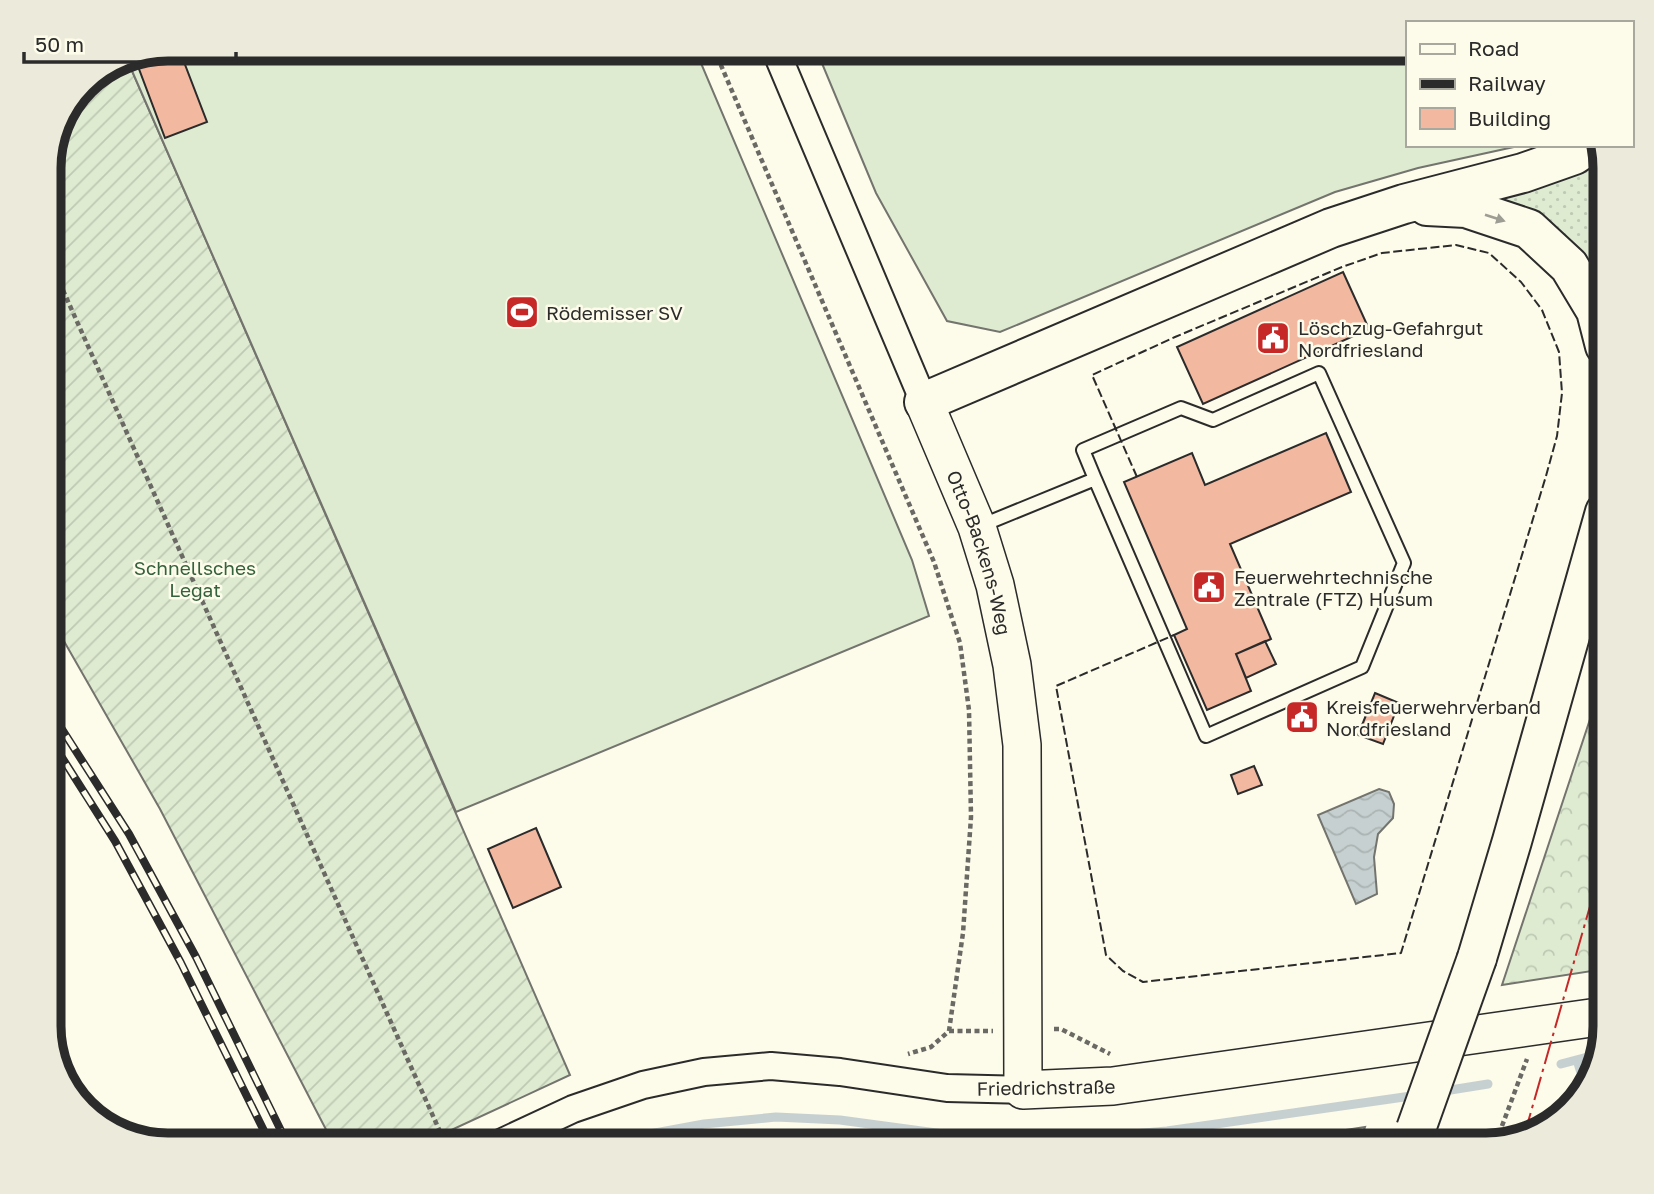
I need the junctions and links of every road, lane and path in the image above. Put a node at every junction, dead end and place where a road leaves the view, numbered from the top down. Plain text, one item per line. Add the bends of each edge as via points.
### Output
1 (719, 61) edge
2 (780, 61) edge
3 (1586, 147) edge
4 (1404, 204) junction
5 (61, 286) edge
6 (1593, 306) edge
7 (924, 402) junction
8 (1095, 479) junction
9 (977, 527) junction
10 (1593, 554) edge
11 (1593, 1018) edge
12 (1539, 1026) junction
13 (908, 1054) dead end
14 (1023, 1090) junction
15 (1500, 1132) edge
16 (441, 1133) edge
17 (505, 1133) edge
18 (1415, 1133) edge

1 - 13 path via 934,562 960,643 969,710 971,817 963,933 948,1031 931,1047
2 - 7 street, Otto-Backens-Weg
3 - 4 highway via 1523,173
4 -> 6 highway via 1466,208 1530,229 1569,266
4 - 7 highway via 1331,228
5 - 16 path
7 - 9 street, Otto-Backens-Weg
8 - 8 lane via 1206,736 1362,667 1404,564 1319,373 1213,420 1181,408 1083,450
8 - 9 lane
9 - 14 street, Otto-Backens-Weg via 1012,665 1021,745
10 - 18 highway, bridge via 1477,958
11 - 12 street, Friedrichstraße
12 - 14 street, Friedrichstraße via 1113,1086
12 - 15 path
14 - 17 street, Friedrichstraße via 947,1088 771,1066 704,1072 643,1085

